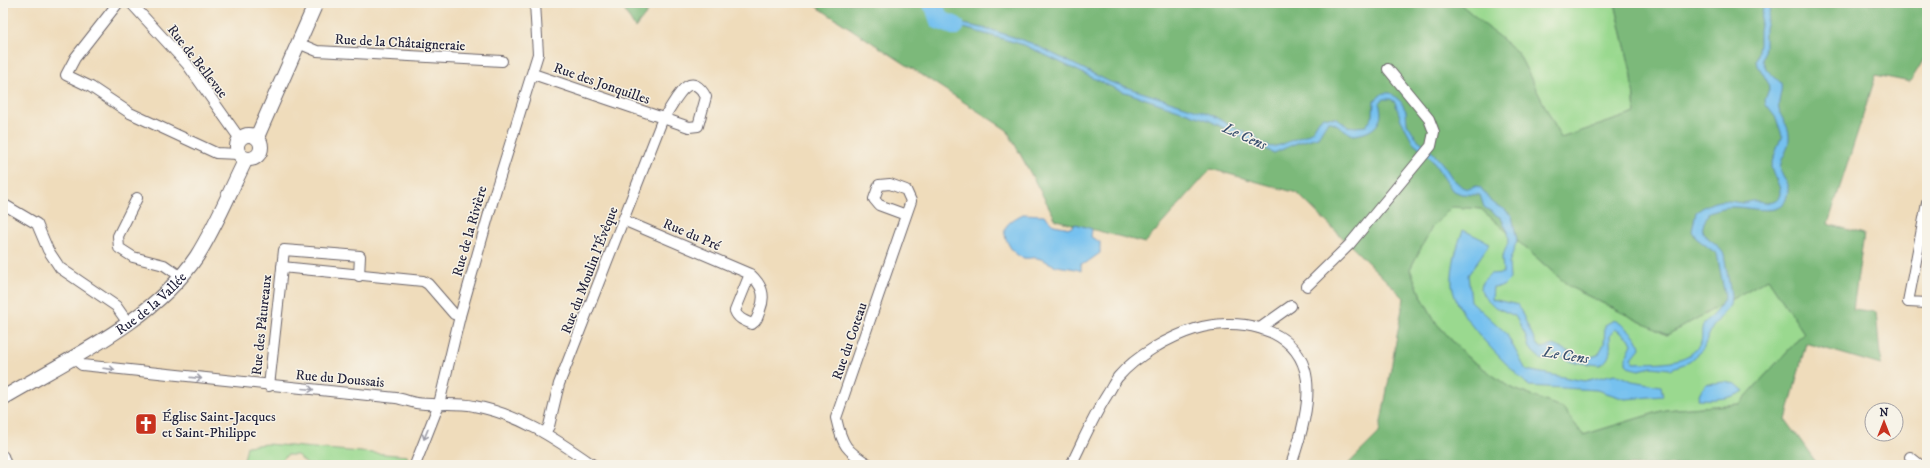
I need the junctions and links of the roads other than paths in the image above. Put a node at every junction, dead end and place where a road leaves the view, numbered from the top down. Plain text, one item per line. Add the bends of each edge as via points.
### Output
1 (118, 3) edge
2 (132, 3) edge
3 (316, 3) edge
4 (535, 3) edge
5 (298, 43) junction
6 (502, 62) dead end
7 (1388, 69) dead end
8 (533, 74) junction
9 (663, 118) junction
10 (257, 137) junction
11 (240, 139) junction
12 (242, 157) junction
13 (137, 198) dead end
14 (1927, 203) edge
15 (3, 204) edge
16 (906, 215) dead end
17 (623, 220) junction
18 (282, 267) junction
19 (750, 274) dead end
20 (180, 276) junction
21 (360, 276) junction
22 (1307, 286) dead end
23 (1927, 303) edge
24 (1291, 306) dead end
25 (460, 316) junction
26 (128, 323) junction
27 (1260, 328) junction
28 (73, 358) junction
29 (269, 386) junction
30 (3, 398) edge
31 (439, 404) junction
32 (545, 433) junction
33 (3, 456) edge
34 (1910, 457) dead end
35 (6, 465) edge
36 (415, 465) edge
37 (593, 465) edge
38 (870, 465) edge
39 (1071, 465) edge
40 (1291, 465) edge
41 (1920, 465) edge

1 - 12 street via 75,58 66,75 91,87 130,113 216,153
2 - 11 street, Rue de Bellevue via 186,64
3 - 5 street
4 - 8 street, Rue de la Rivière via 538,54
5 - 6 street, Rue de la Châtaigneraie via 317,51
5 - 10 street
7 - 22 street via 1429,119 1434,132 1431,146 1349,245
8 - 9 street, Rue des Jonquilles
8 - 25 street, Rue de la Rivière via 494,196
9 - 9 street, Rue des Jonquilles via 689,128 698,126 706,104 703,91 698,86 682,88
9 - 17 street, Rue du Moulin l'Évêque
10 - 11 street via 246,135
10 - 12 street via 261,144 260,153 254,158
11 - 12 street via 237,146
12 - 20 street, Rue de la Vallée via 197,256
13 - 20 street via 118,236 119,248 134,257 164,265
14 - 23 street via 1908,302
15 - 26 street via 37,224 48,250 60,268 116,306
16 - 38 street, Rue du Coteau via 836,418 840,438 853,455
17 - 19 street, Rue du Pré
17 - 32 street, Rue du Moulin l'Évêque via 559,384
18 - 21 street, Rue des Pâtureaux
18 - 21 street, Rue des Pâtureaux via 284,250 360,256
18 - 29 street, Rue des Pâtureaux
20 - 26 street, Rue de la Vallée via 149,308
21 - 25 street, Rue des Pâtureaux via 423,281 454,314
24 - 27 street
25 - 31 street, Rue de la Rivière
26 - 28 street, Rue de la Vallée
27 - 39 street via 1225,324 1196,329 1166,340 1140,358 1118,377 1097,412
27 - 40 street via 1273,332 1286,341 1305,369 1307,397
28 -> 29 street, Rue du Doussais via 82,365
28 - 30 street, Rue de la Vallée
29 -> 31 street, Rue du Doussais
31 - 32 street, Rue du Doussais via 458,403 503,413
31 -> 36 street, Rue de la Rivière
32 - 37 street, Rue du Doussais
33 - 35 street
34 - 41 street

